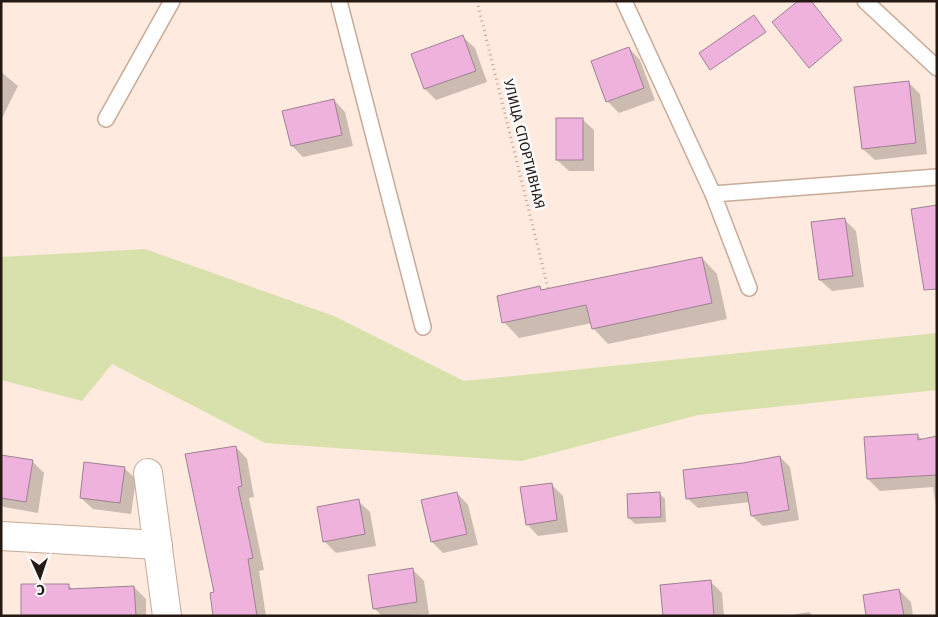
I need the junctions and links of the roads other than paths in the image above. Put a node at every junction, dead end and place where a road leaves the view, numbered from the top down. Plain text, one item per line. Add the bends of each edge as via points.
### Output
1 (172, 1) edge
2 (339, 1) edge
3 (624, 1) edge
4 (866, 1) edge
5 (937, 68) edge
6 (106, 119) dead end
7 (937, 177) edge
8 (713, 194) junction
9 (749, 288) dead end
10 (423, 327) dead end
11 (148, 473) dead end
12 (1, 536) edge
13 (158, 545) junction
14 (168, 616) edge

1 - 6 lane
2 - 10 lane
3 - 8 lane
4 - 5 lane
7 - 8 lane
8 - 9 lane
11 - 13 street
12 - 13 street
13 - 14 street

